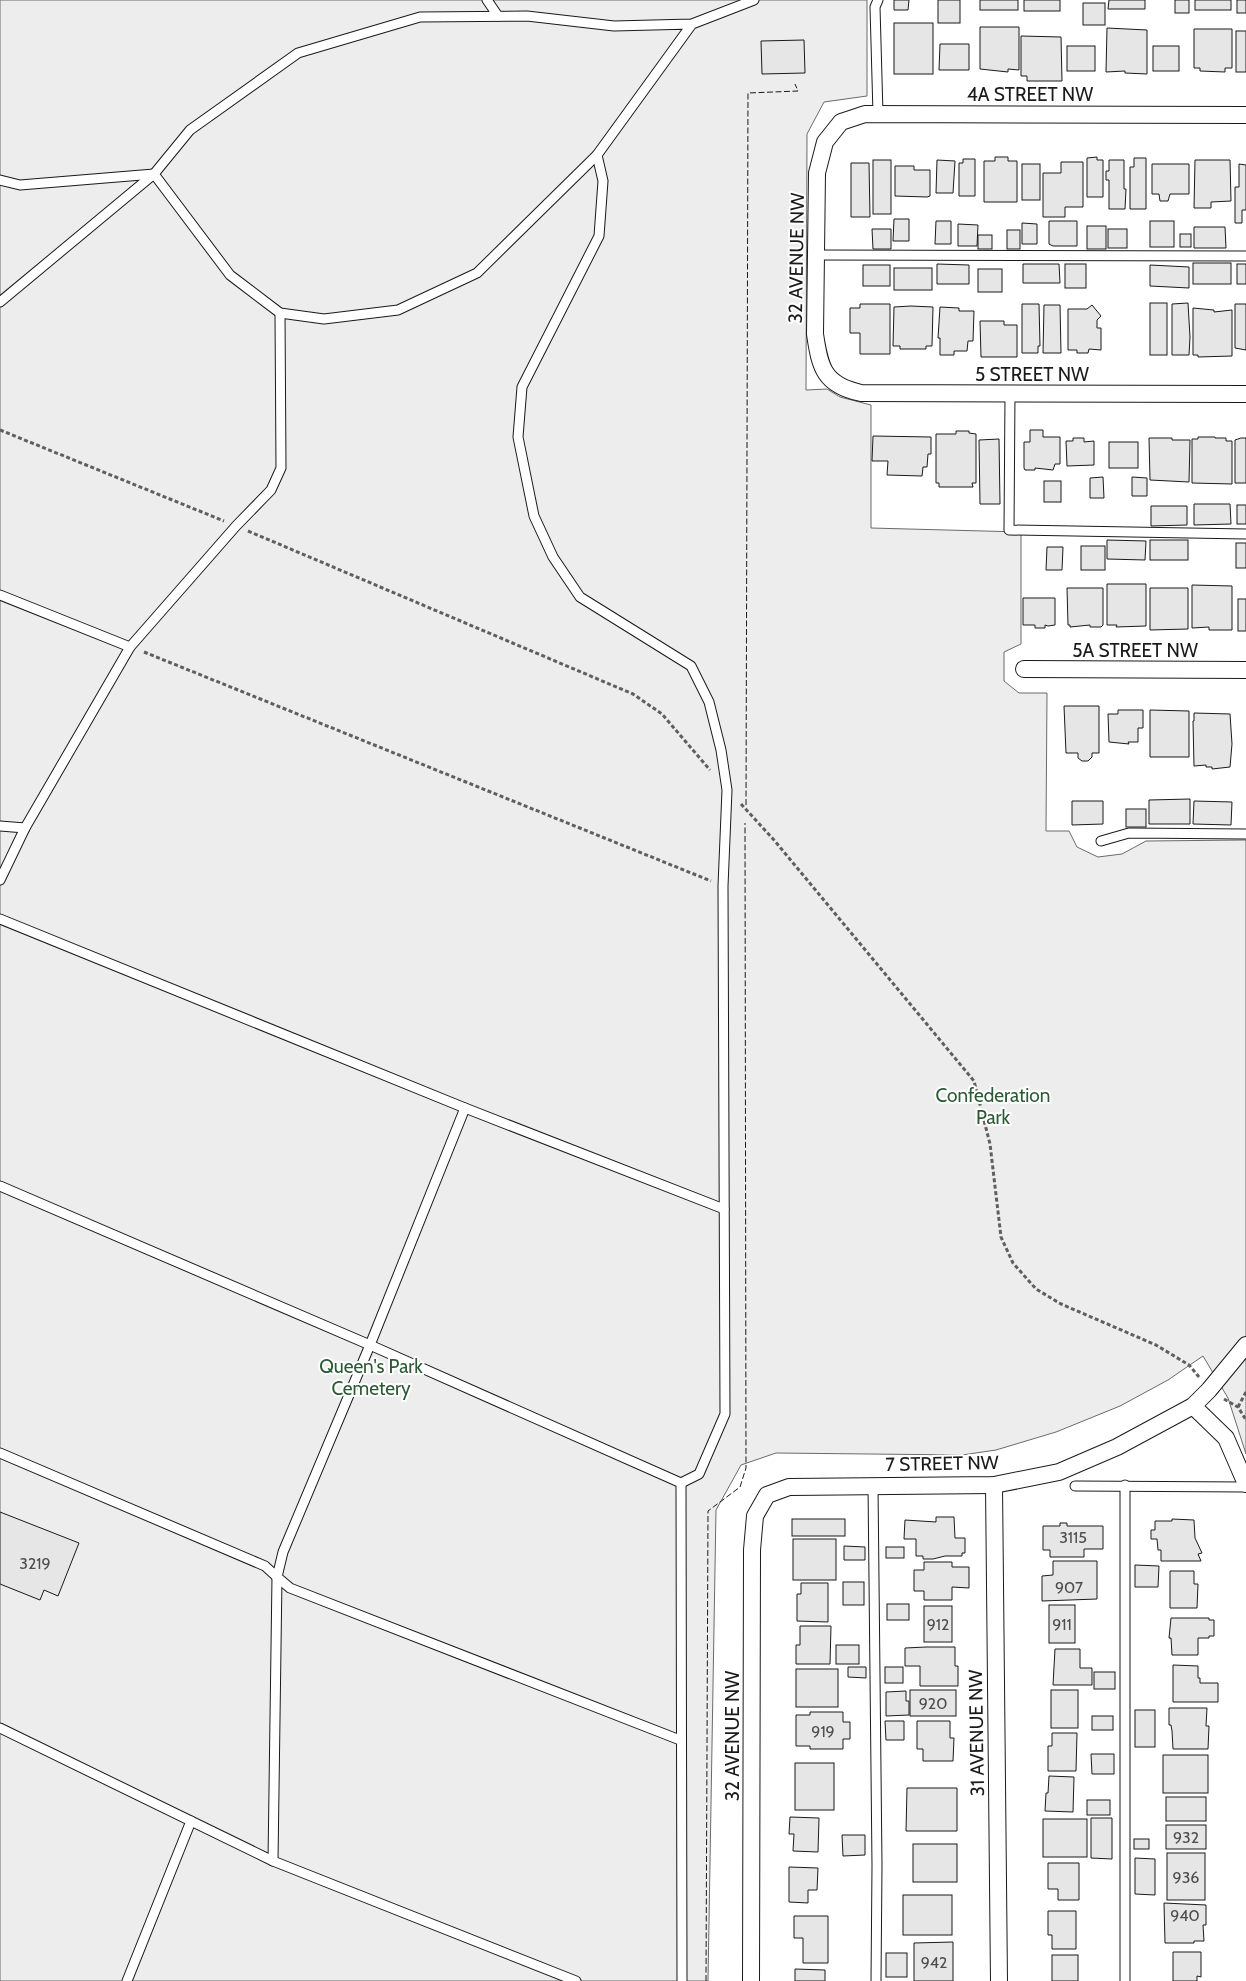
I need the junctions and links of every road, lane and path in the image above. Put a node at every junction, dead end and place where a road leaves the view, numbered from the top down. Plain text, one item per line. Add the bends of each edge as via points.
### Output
1 (487, 0) edge
2 (754, 0) edge
3 (878, 0) edge
4 (498, 16) junction
5 (692, 24) junction
6 (878, 114) junction
7 (1246, 115) edge
8 (825, 142) joint
9 (597, 155) junction
10 (154, 174) junction
11 (0, 180) edge
12 (817, 255) junction
13 (1246, 256) edge
14 (0, 302) edge
15 (280, 313) junction
16 (825, 373) joint
17 (1010, 394) junction
18 (1246, 394) edge
19 (0, 430) edge
20 (236, 526) junction
21 (1246, 534) edge
22 (0, 595) edge
23 (130, 647) junction
24 (1024, 669) dead end
25 (1246, 670) edge
26 (727, 790) junction
27 (0, 826) edge
28 (25, 828) junction
29 (1246, 834) edge
30 (1101, 841) dead end
31 (0, 880) edge
32 (723, 886) junction
33 (0, 919) edge
34 (465, 1108) junction
35 (0, 1186) edge
36 (724, 1209) junction
37 (370, 1345) junction
38 (1246, 1345) edge
39 (1198, 1376) dead end
40 (1246, 1392) edge
41 (1193, 1406) junction
42 (1246, 1420) edge
43 (0, 1453) edge
44 (681, 1483) junction
45 (873, 1485) junction
46 (994, 1485) junction
47 (1125, 1485) junction
48 (1246, 1485) edge
49 (1075, 1486) dead end
50 (767, 1495) joint
51 (277, 1577) junction
52 (0, 1728) edge
53 (680, 1740) junction
54 (191, 1821) junction
55 (273, 1861) junction
56 (127, 1981) edge
57 (576, 1981) edge
58 (682, 1981) edge
59 (751, 1981) edge
60 (876, 1981) edge
61 (999, 1981) edge
62 (1126, 1981) edge

1 - 4 lane
2 - 5 lane
3 - 6 lane via 875,7
4 - 5 lane via 614,26
4 - 10 lane via 420,17 298,53 190,130
5 - 9 lane
6 - 7 street, 4A STREET NW
6 - 8 street, 4A STREET NW via 865,114 841,122
8 - 12 street, 32 AVENUE NW via 817,173
9 - 15 lane via 477,273 398,310 324,319
9 - 26 lane via 603,181 599,236 522,386 518,437 524,471 534,516 553,557 580,597 691,666 709,702
10 - 11 lane via 20,185
10 - 14 lane
10 - 15 lane via 230,276
12 - 13 lane
12 - 16 street, 32 AVENUE NW via 815,334 818,357
15 - 20 lane via 281,468 271,490
16 - 17 street, 5 STREET NW via 844,390 861,393
17 - 18 street, 5 STREET NW
17 - 21 lane via 1009,530
19 - 20 path
20 - 23 lane
20 - 26 path via 633,694 662,714
22 - 23 lane
23 - 28 lane
23 - 32 path
24 - 25 street, 5A STREET NW
26 - 32 lane
26 - 39 path via 774,840 974,1081 990,1144 1001,1237 1013,1263 1036,1289 1061,1304 1156,1344 1188,1365
27 - 28 lane
28 - 31 lane
29 - 30 lane via 1129,833
32 - 36 lane
33 - 34 lane
34 - 36 lane
34 - 37 lane
35 - 37 lane
36 - 44 lane via 725,1414 699,1474
37 - 44 lane
37 - 51 lane via 283,1552
38 - 41 street, 7 STREET NW
40 - 42 path via 1238,1407
41 - 46 street, 7 STREET NW via 1117,1447 1059,1472
41 - 48 street via 1226,1438
43 - 51 lane via 265,1566
44 - 53 lane
45 - 46 street, 7 STREET NW
45 - 50 street, 7 STREET NW via 789,1487
45 - 60 lane
46 - 61 street, 31 AVENUE NW
47 - 48 lane
47 - 49 lane
47 - 62 lane
50 - 59 street, 32 AVENUE NW via 755,1516 752,1550
51 - 53 lane via 290,1588
51 - 55 lane
52 - 54 lane
53 - 58 lane
54 - 55 lane
54 - 56 lane
55 - 57 lane

